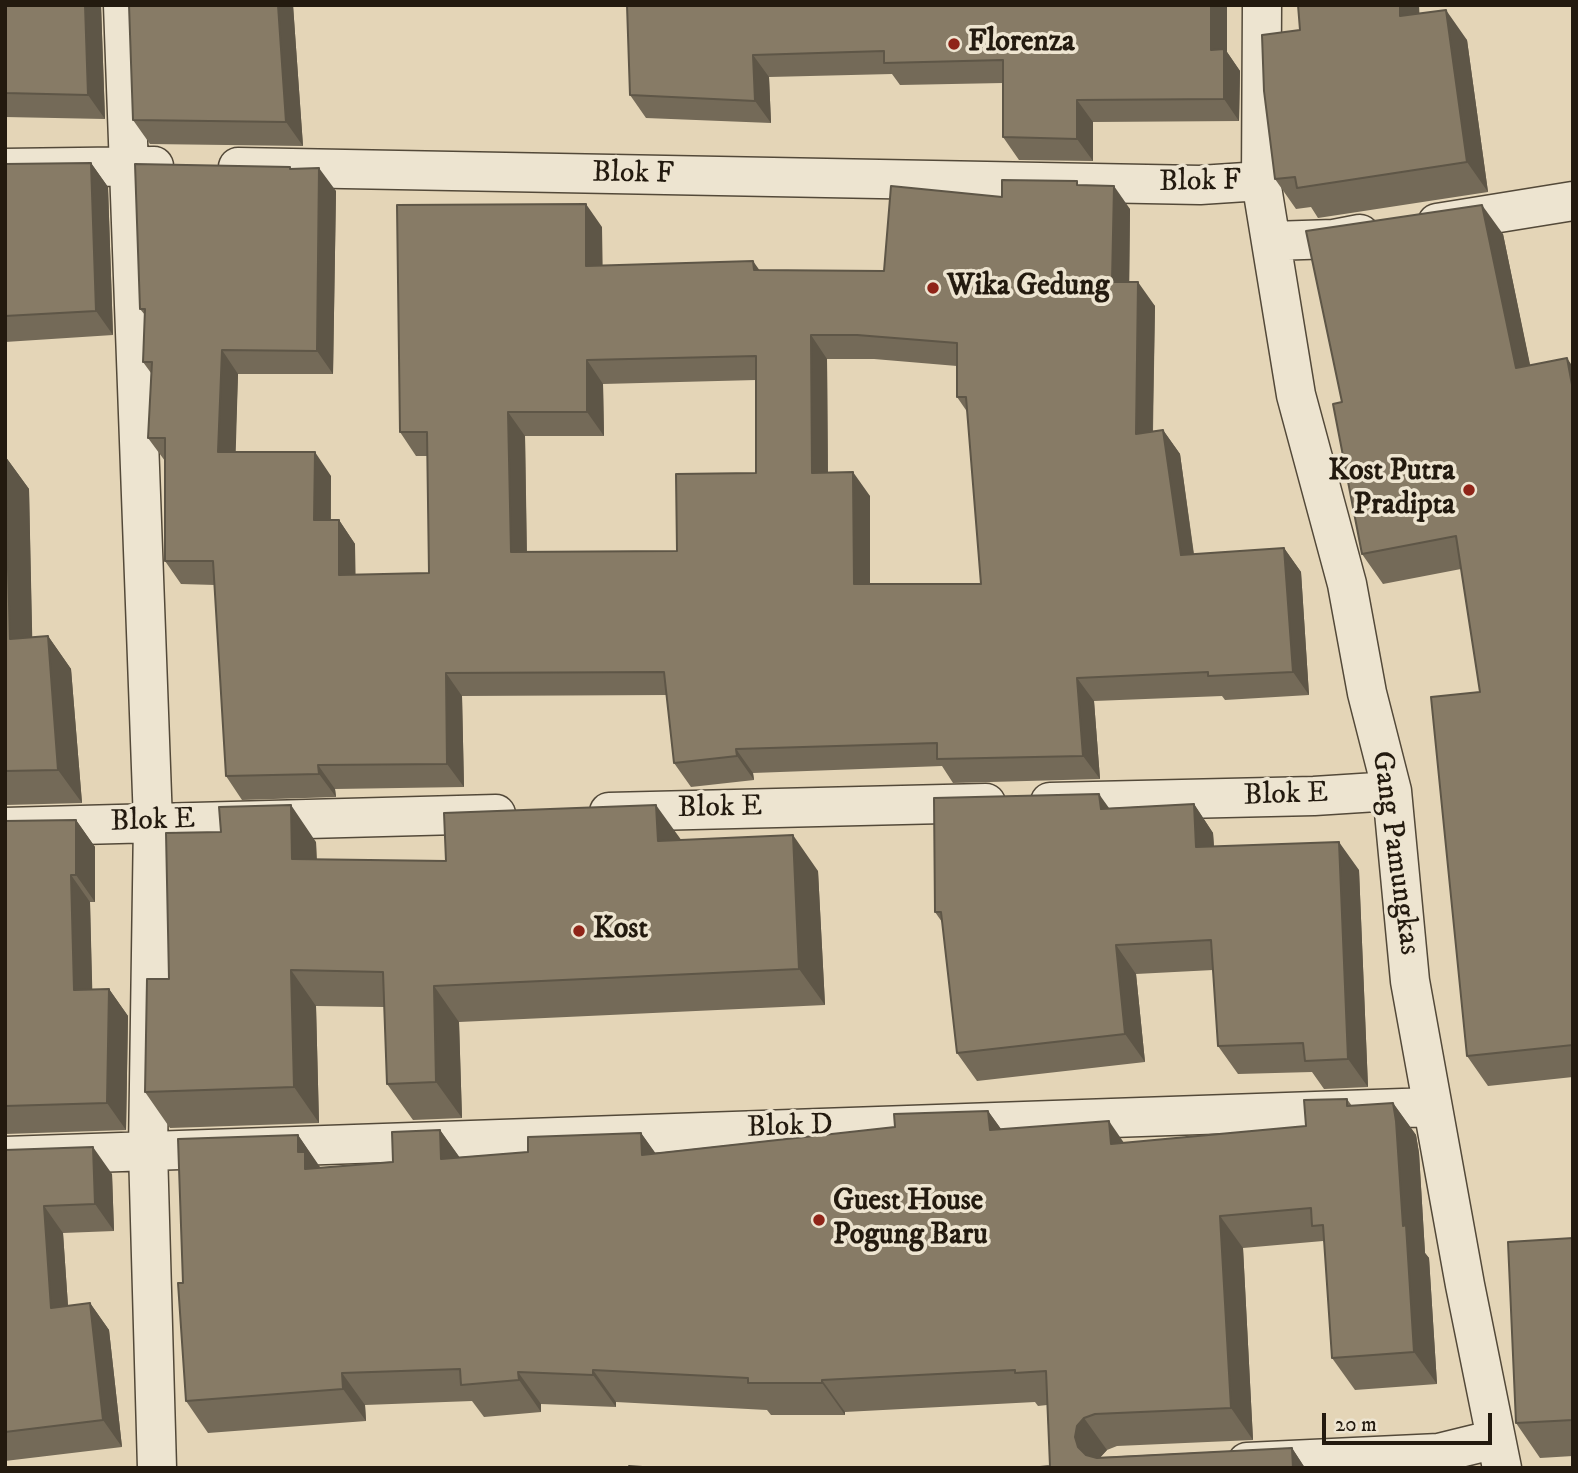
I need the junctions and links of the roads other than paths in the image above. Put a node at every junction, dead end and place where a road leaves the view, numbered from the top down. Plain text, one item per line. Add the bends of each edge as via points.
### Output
1 (123, 5) edge
2 (1262, 5) edge
3 (127, 165) junction
4 (5, 168) edge
5 (1261, 181) junction
6 (1573, 201) edge
7 (1272, 241) junction
8 (1392, 791) junction
9 (572, 812) edge
10 (530, 813) edge
11 (153, 822) junction
12 (5, 827) edge
13 (1432, 1107) junction
14 (148, 1150) junction
15 (5, 1156) edge
16 (1499, 1453) edge
17 (1217, 1463) edge
18 (157, 1468) edge

1 - 3 street
2 - 5 street, Gang Pamungkas
3 - 4 street, Blok F
3 - 5 street, Blok F via 1186,185
3 - 11 street
5 - 7 street, Gang Pamungkas
6 - 7 street via 1334,239
7 - 8 street, Gang Pamungkas via 1296,396 1347,584 1367,693
8 - 9 street, Blok E
8 - 13 street, Gang Pamungkas via 1410,981
10 - 11 street, Blok E
11 - 12 street, Blok E
11 - 14 street
13 - 14 street, Blok D
13 - 16 street, Gang Pamungkas
14 - 15 street
14 - 18 street
16 - 17 street

